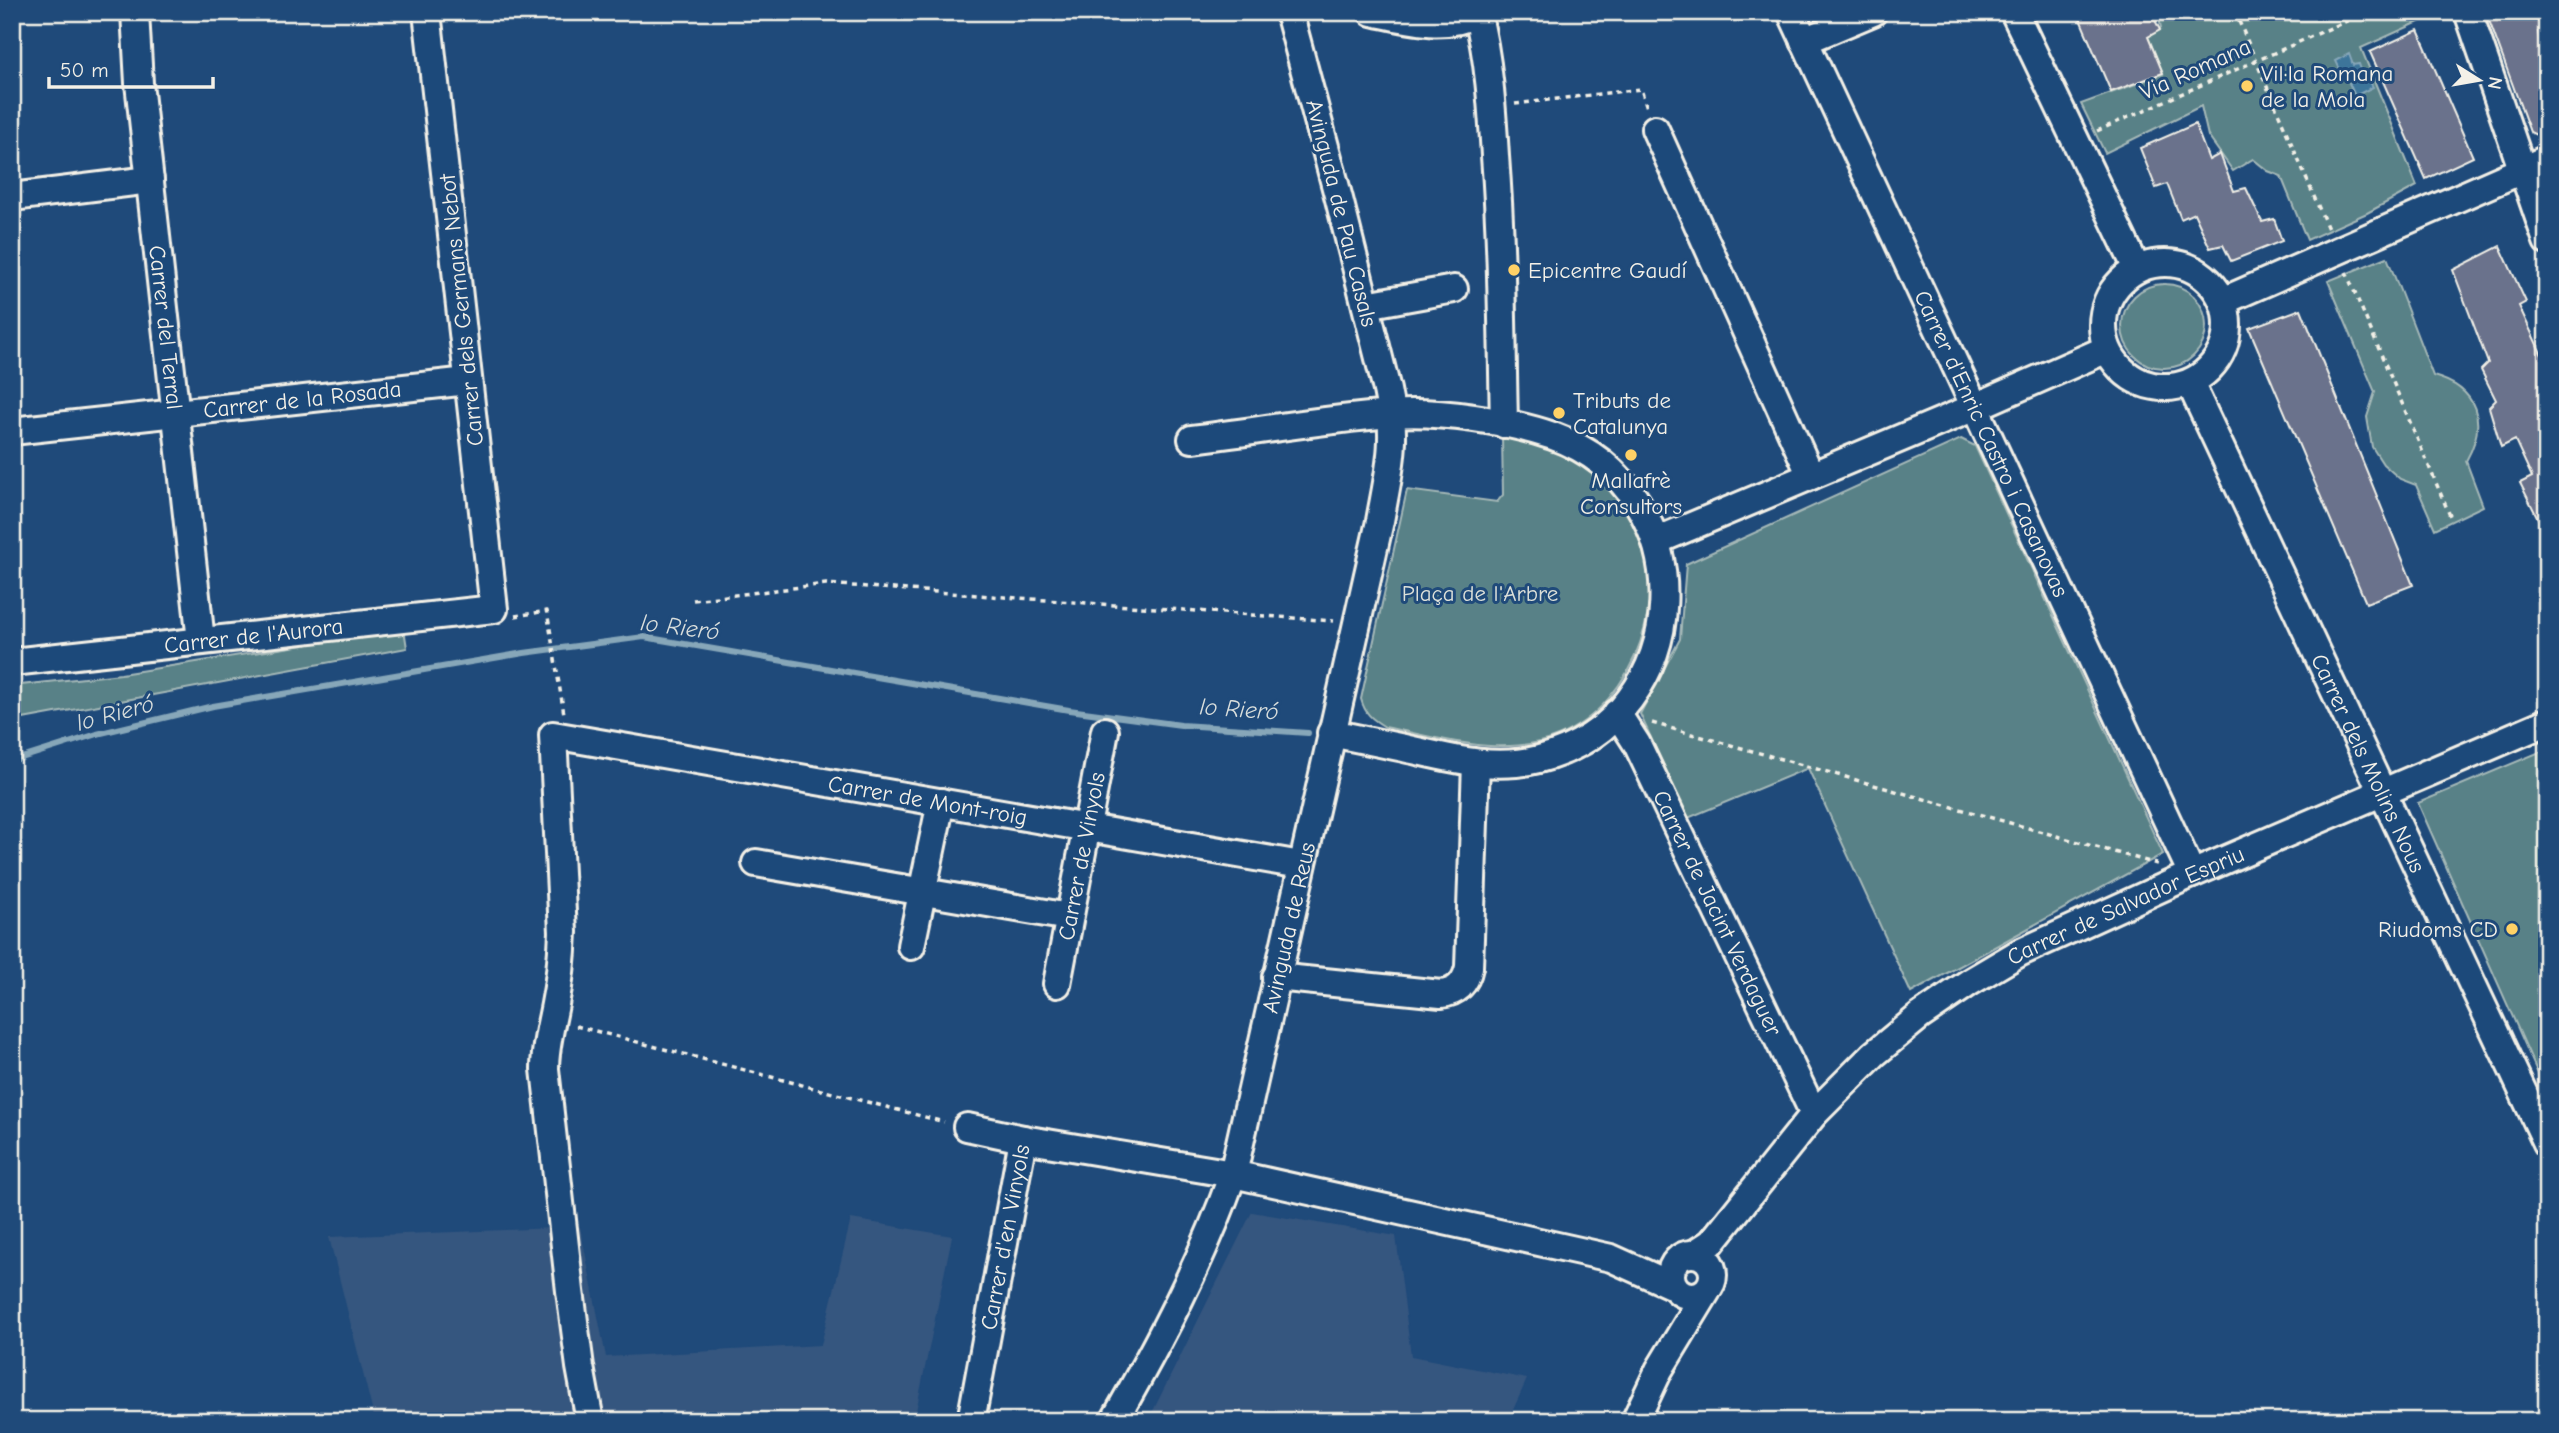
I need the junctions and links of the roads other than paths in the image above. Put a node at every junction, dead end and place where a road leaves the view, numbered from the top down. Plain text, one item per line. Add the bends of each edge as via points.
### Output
1 (135, 12) edge
2 (427, 12) edge
3 (1289, 12) edge
4 (1372, 12) edge
5 (1791, 12) edge
6 (1873, 12) edge
7 (2014, 12) edge
8 (2468, 12) edge
9 (1479, 13) edge
10 (1804, 41) junction
11 (1655, 129) road end
12 (2547, 159) edge
13 (2521, 170) junction
14 (150, 180) junction
15 (12, 197) edge
16 (2547, 241) edge
17 (2137, 268) junction
18 (1454, 289) dead end
19 (2223, 301) junction
20 (1366, 305) junction
21 (2107, 349) junction
22 (468, 381) junction
23 (2190, 383) junction
24 (1975, 407) junction
25 (177, 413) junction
26 (1392, 414) junction
27 (1504, 424) junction
28 (12, 431) edge
29 (1192, 439) dead end
30 (1811, 476) junction
31 (1656, 541) junction
32 (494, 608) joint
33 (201, 641) junction
34 (12, 662) edge
35 (1618, 713) junction
36 (2547, 722) edge
37 (1105, 731) dead end
38 (1331, 733) junction
39 (1476, 763) junction
40 (2382, 792) junction
41 (941, 802) junction
42 (1087, 828) junction
43 (756, 863) dead end
44 (1301, 865) junction
45 (2192, 874) junction
46 (923, 891) junction
47 (1069, 917) junction
48 (911, 946) dead end
49 (1276, 977) junction
50 (1057, 984) dead end
51 (1814, 1114) junction
52 (967, 1127) road end
53 (1023, 1139) junction
54 (2547, 1143) edge
55 (1233, 1174) junction
56 (1764, 1179) junction
57 (1686, 1257) junction
58 (1611, 1258) junction
59 (1710, 1283) junction
60 (1676, 1289) junction
61 (1659, 1370) junction
62 (590, 1421) edge
63 (971, 1421) edge
64 (1114, 1421) edge
65 (1634, 1421) edge

1 - 14 street, Carrer del Terral
2 - 22 street, Carrer dels Germans Nebot
3 - 20 street, Avinguda de Pau Casals
4 - 9 street via 1441,24
5 - 10 street, Carrer d'Enric Castro i Casanovas
6 - 10 street
7 - 17 street
8 - 13 street
9 - 27 street via 1500,217
10 - 24 street, Carrer d'Enric Castro i Casanovas
11 - 30 street
12 - 13 street
13 - 16 street
13 - 19 street
14 - 15 street
14 - 25 street, Carrer del Terral
17 - 19 street via 2180,264 2206,277
17 - 21 street via 2113,289 2106,303 2103,334
18 - 20 street
19 - 23 street via 2227,328 2220,355
20 - 26 street, Avinguda de Pau Casals
21 - 23 street via 2115,363 2141,383 2157,387
21 - 24 street
22 - 25 street, Carrer de la Rosada
22 - 32 street, Carrer dels Germans Nebot
23 - 40 street, Carrer dels Molins Nous
24 - 30 street
24 - 45 street, Carrer d'Enric Castro i Casanovas
25 - 28 street, Carrer de la Rosada
25 - 33 street, Carrer del Terral
26 - 27 street
26 - 29 street
26 - 38 street, Avinguda de Reus via 1390,471
27 - 31 street via 1569,443 1611,471 1633,496
30 - 31 street
31 - 35 street via 1665,591 1660,632 1647,672
32 - 33 street, Carrer de l'Aurora
33 - 34 street, Carrer de l'Aurora
35 - 39 street via 1590,736 1559,752 1525,762
35 - 51 street, Carrer de Jacint Verdaguer
36 - 40 street, Carrer de Salvador Espriu
37 - 42 street, Carrer de Vinyols
38 - 39 street
38 - 44 street, Avinguda de Reus
39 - 49 street via 1469,967 1460,986 1441,995
40 - 45 street, Carrer de Salvador Espriu
40 - 54 street, Carrer dels Molins Nous
41 - 42 street, Carrer de Mont-roig
41 - 46 street
41 - 62 street, Carrer de Mont-roig via 553,735 563,932 545,1050 546,1091
42 - 44 street, Carrer de Mont-roig
42 - 47 street, Carrer de Vinyols
43 - 46 street
44 - 49 street, Avinguda de Reus
45 - 51 street, Carrer de Salvador Espriu via 2019,953 1970,982 1874,1054
46 - 47 street
46 - 48 street
47 - 50 street, Carrer de Vinyols
49 - 55 street, Avinguda de Reus
51 - 56 street, Carrer de Salvador Espriu
52 - 53 street
53 - 55 street, Carrer d'en Vinyols
53 - 63 street, Carrer d'en Vinyols
55 - 58 street, Carrer d'en Vinyols
55 - 64 street, Avinguda de Reus via 1176,1309
56 - 57 street, Carrer de Salvador Espriu via 1712,1243
56 - 59 street, Carrer de Salvador Espriu
57 - 58 street
57 - 59 street via 1707,1261
57 - 60 street via 1672,1269
58 - 60 street
59 - 60 street via 1696,1296
59 - 61 street, Carrer de Salvador Espriu
60 - 61 street, Carrer de Salvador Espriu
61 - 65 street, Carrer de Salvador Espriu

